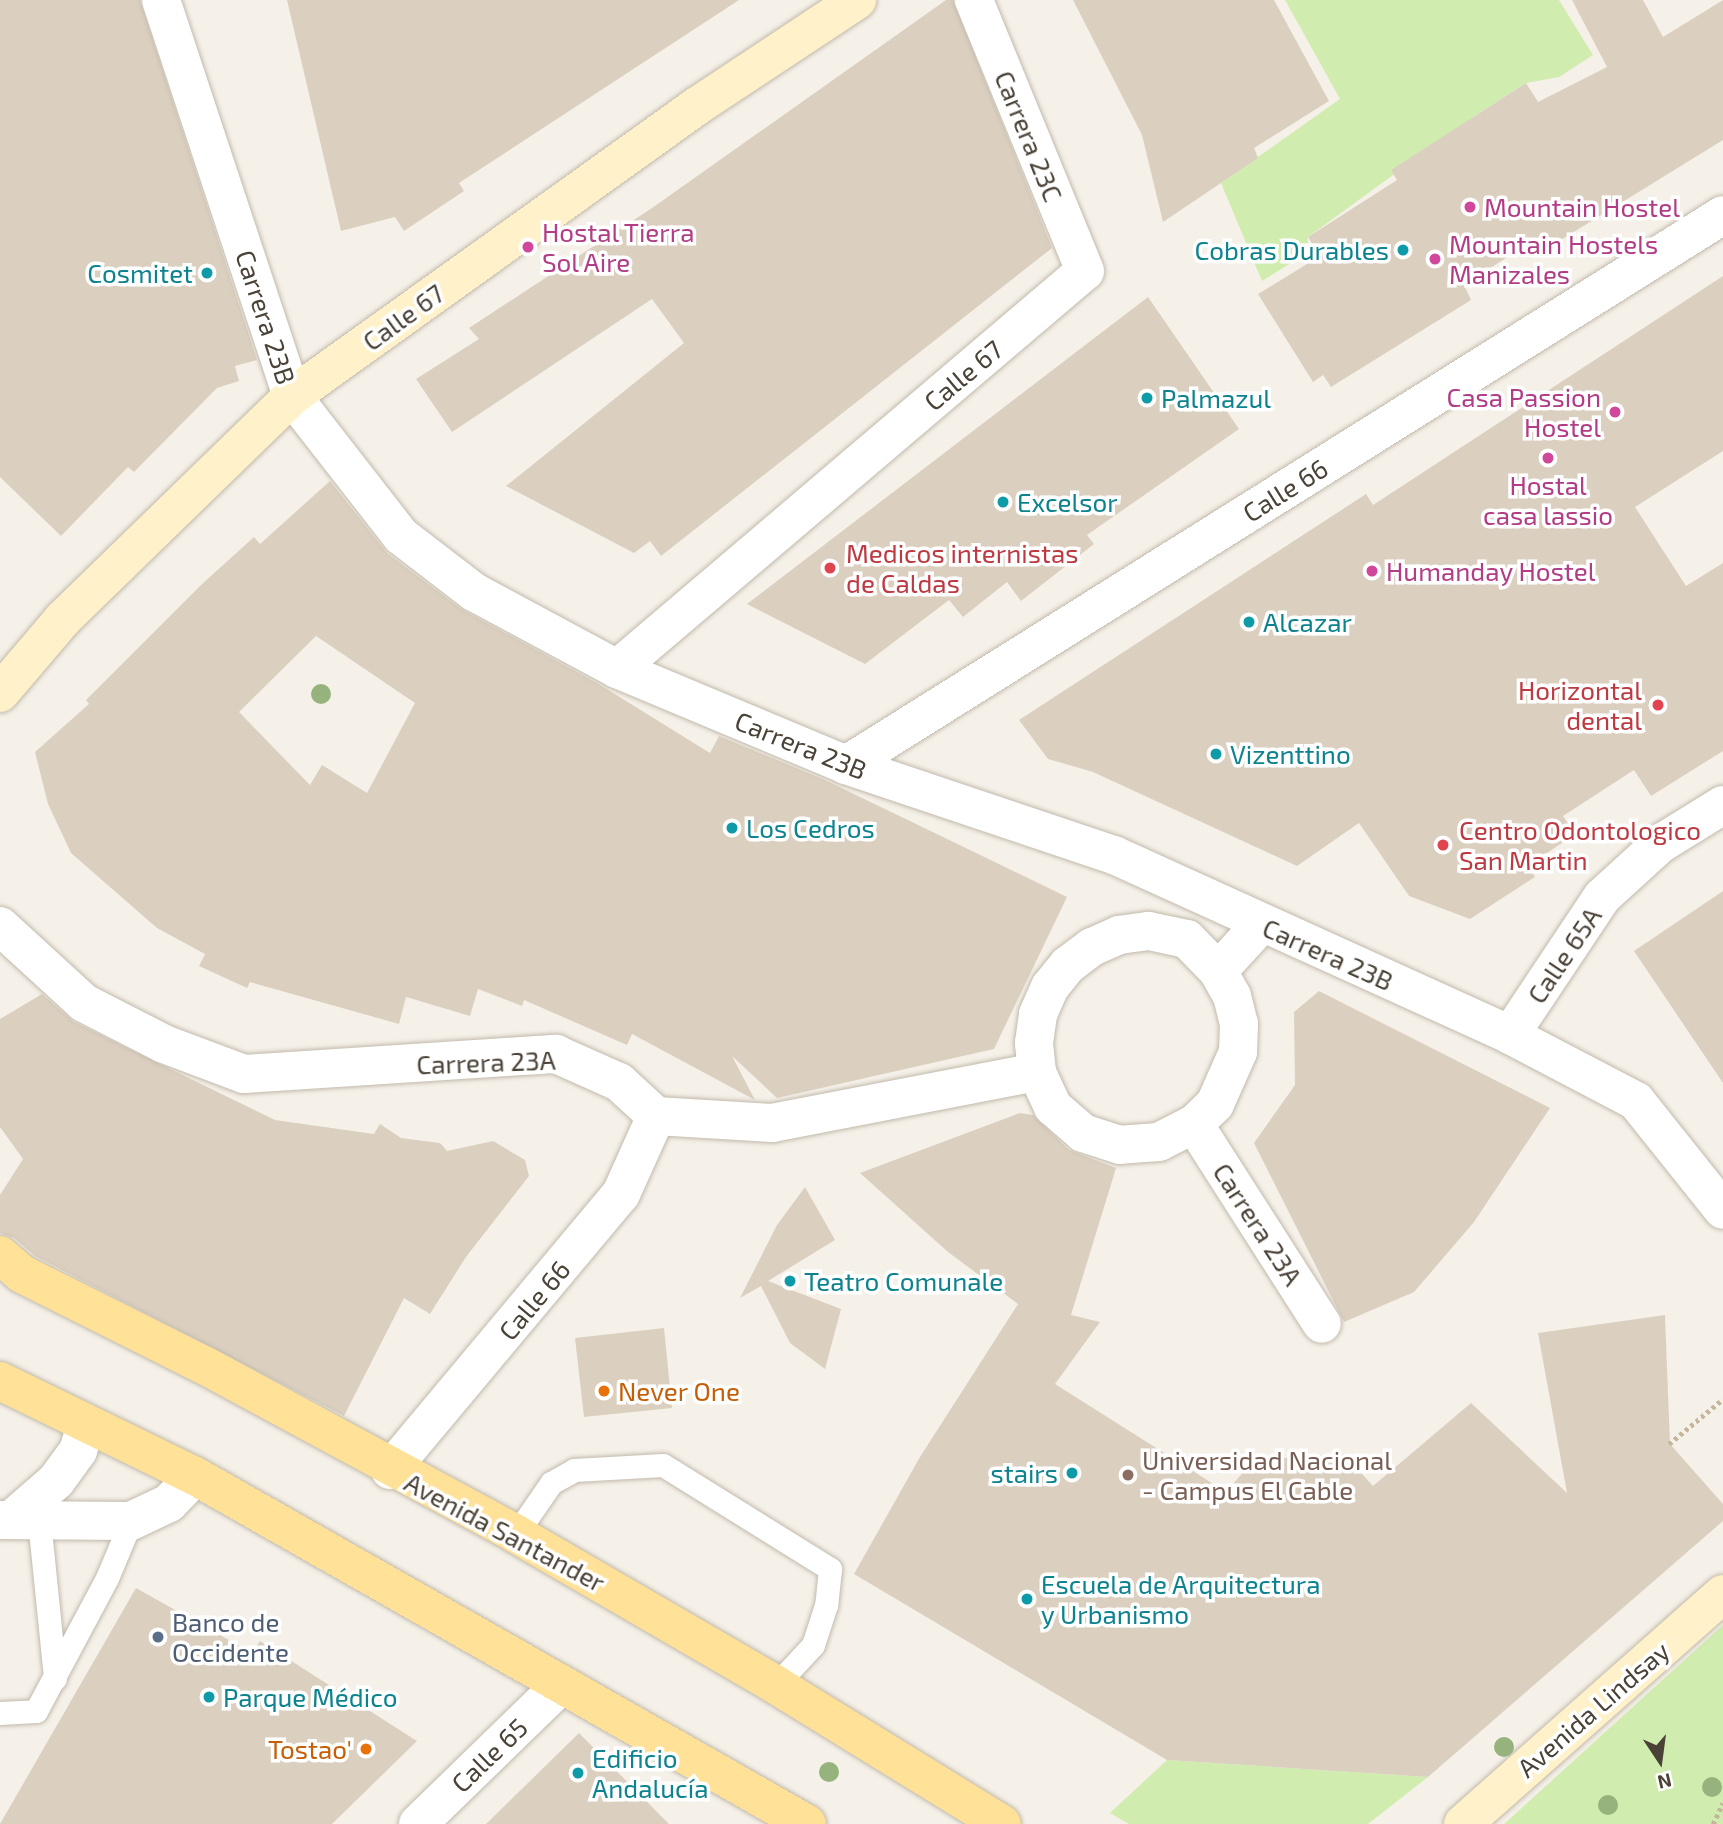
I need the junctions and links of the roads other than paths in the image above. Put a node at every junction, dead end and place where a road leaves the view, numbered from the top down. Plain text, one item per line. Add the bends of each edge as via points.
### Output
1 (161, 0) edge
2 (857, 0) edge
3 (974, 0) edge
4 (1723, 215) edge
5 (1085, 271) joint
6 (292, 396) junction
7 (617, 669) junction
8 (0, 693) edge
9 (846, 765) junction
10 (1723, 805) edge
11 (1144, 870) junction
12 (1261, 924) junction
13 (0, 926) edge
14 (1149, 931) junction
15 (1218, 971) junction
16 (1510, 1035) junction
17 (1037, 1073) junction
18 (656, 1116) junction
19 (1194, 1124) junction
20 (1723, 1210) edge
21 (0, 1255) edge
22 (1322, 1324) dead end
23 (0, 1381) edge
24 (86, 1424) junction
25 (390, 1470) junction
26 (195, 1476) junction
27 (17, 1520) edge
28 (131, 1521) junction
29 (516, 1534) junction
30 (1723, 1594) edge
31 (55, 1678) junction
32 (776, 1685) junction
33 (559, 1686) junction
34 (0, 1713) edge
35 (418, 1824) edge
36 (807, 1824) edge
37 (1002, 1824) edge
38 (1462, 1824) edge

1 - 6 street, Carrera 23B
2 - 6 main road, Calle 67 via 697,106
3 - 5 street, Carrera 23C
4 - 9 street, Calle 66
5 - 7 street, Calle 67
6 - 7 street, Carrera 23B via 401,536 474,592
6 - 8 main road, Calle 67 via 63,619
7 - 9 street, Carrera 23B
9 - 11 street, Carrera 23B
10 - 16 street, Calle 65A via 1660,844 1602,897
11 - 12 street, Carrera 23B
11 - 14 street
12 - 15 street
12 - 16 street, Carrera 23B
13 - 18 street, Carrera 23A via 84,1003 164,1044 244,1074 556,1054 619,1082
14 - 15 street via 1187,939
14 - 17 street via 1119,935 1092,947 1050,987 1038,1014
15 - 19 street via 1232,996 1238,1052 1215,1104
16 - 20 street, Carrera 23B via 1636,1101
17 - 18 street via 772,1123
17 - 19 street via 1053,1107 1083,1133 1095,1137 1120,1145 1159,1142
18 - 25 street, Calle 66 via 621,1194
19 - 22 street, Carrera 23A
21 - 25 main road, Avenida Santander via 22,1274 204,1365
23 - 24 main road
24 - 26 main road
24 - 27 street via 78,1451
25 - 29 main road, Avenida Santander
26 - 28 street via 169,1503
26 - 33 main road
27 - 28 street
27 - 31 lane
28 - 31 lane
29 - 32 main road, Avenida Santander
29 - 32 lane via 551,1483 573,1470 663,1465 830,1569 826,1605 813,1645
30 - 38 main road, Avenida Lindsay
31 - 34 lane via 36,1711
32 - 37 main road, Avenida Santander
33 - 35 street, Calle 65
33 - 36 main road

